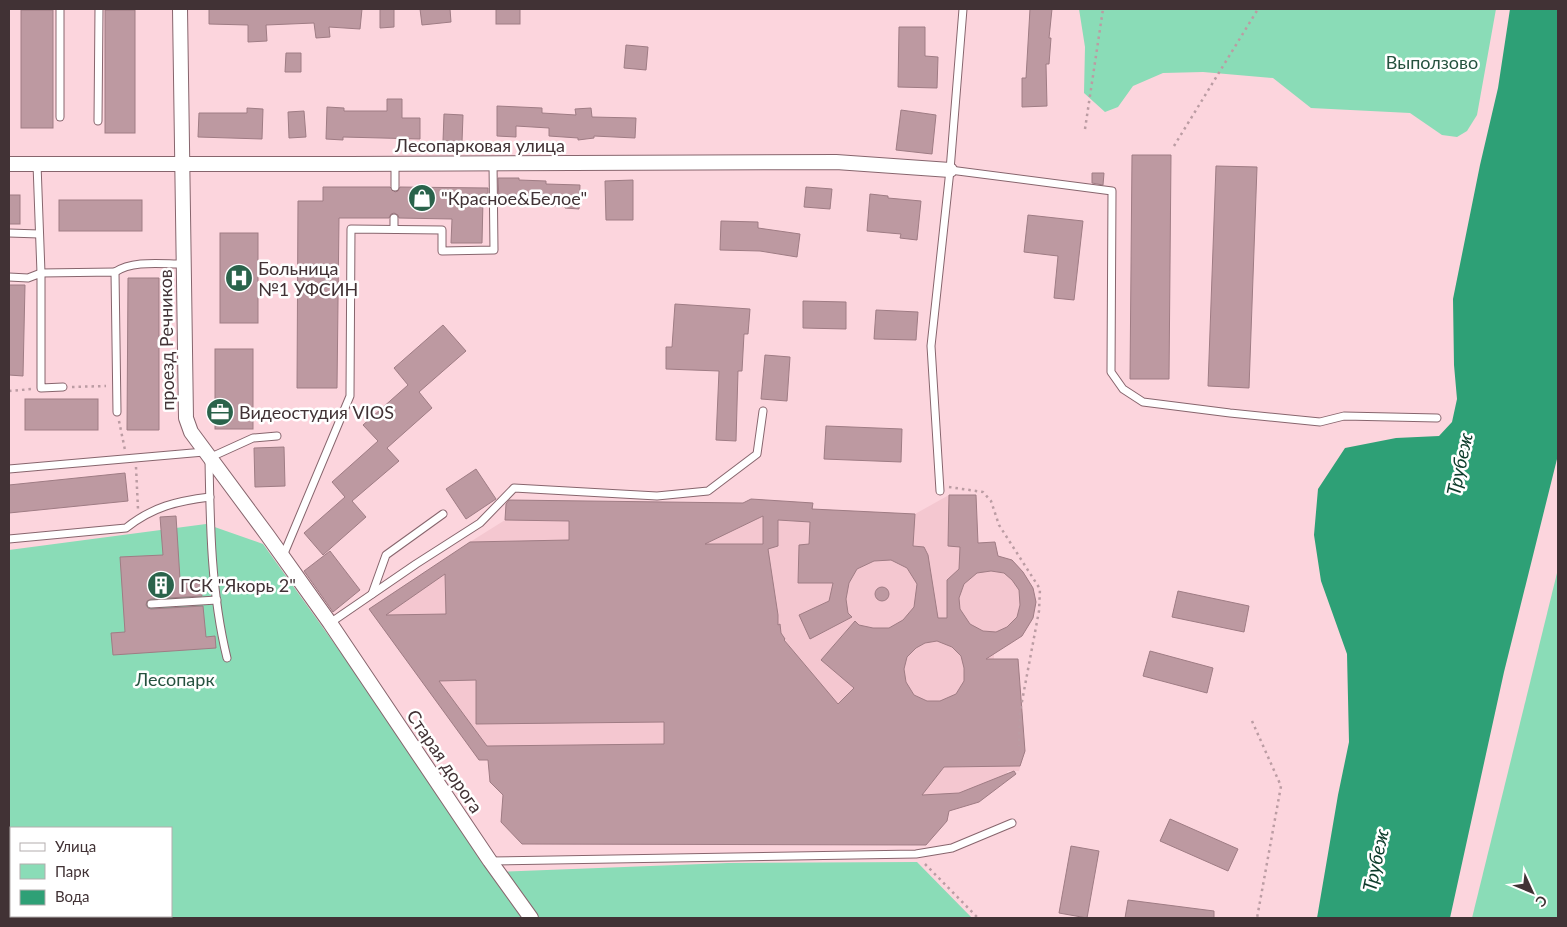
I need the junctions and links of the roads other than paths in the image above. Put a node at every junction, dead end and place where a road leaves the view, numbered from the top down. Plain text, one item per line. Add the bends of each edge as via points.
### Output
1 (60, 9) edge
2 (99, 9) edge
3 (180, 9) edge
4 (963, 9) edge
5 (60, 117) dead end
6 (98, 121) dead end
7 (493, 163) junction
8 (9, 164) edge
9 (37, 164) junction
10 (182, 164) junction
11 (395, 164) junction
12 (950, 170) junction
13 (395, 187) dead end
14 (394, 218) dead end
15 (394, 230) junction
16 (9, 233) edge
17 (39, 234) junction
18 (183, 264) junction
19 (114, 272) junction
20 (41, 273) junction
21 (9, 278) edge
22 (63, 387) road end
23 (763, 411) dead end
24 (117, 412) dead end
25 (1437, 418) dead end
26 (277, 436) dead end
27 (207, 455) junction
28 (9, 470) edge
29 (940, 488) road end
30 (210, 497) junction
31 (443, 514) dead end
32 (9, 539) edge
33 (283, 556) junction
34 (372, 594) junction
35 (217, 600) junction
36 (151, 604) dead end
37 (330, 624) junction
38 (227, 658) dead end
39 (1012, 823) dead end
40 (490, 861) junction
41 (531, 918) edge

1 - 5 lane
2 - 6 lane
3 - 10 street, проезд Речников
4 - 12 lane
7 - 11 street, Лесопарковая улица
7 - 12 street, Лесопарковая улица via 836,162
7 - 15 lane via 494,250 442,250 442,230
8 - 9 street, Лесопарковая улица
9 - 10 street, Лесопарковая улица
9 - 17 lane
10 - 11 street, Лесопарковая улица
10 - 18 street, проезд Речников
11 - 13 lane
12 - 25 lane via 1112,191 1111,372 1123,389 1143,402 1320,422 1344,416
12 - 29 lane via 931,346
14 - 15 lane
15 - 33 lane via 351,229 350,396
16 - 17 lane
17 - 20 lane
18 - 19 lane via 131,265
18 - 27 street, проезд Речников via 186,418 190,432
19 - 20 lane
19 - 24 lane
20 - 21 lane via 28,278
20 - 22 lane via 41,388
23 - 34 lane via 757,454 708,491 657,496 514,488 480,523
26 - 27 lane via 252,438
27 - 28 lane
27 - 30 lane
27 - 33 street, проезд Речников
30 - 32 lane via 157,508 126,528
30 - 35 lane
31 - 34 lane via 386,555
33 - 37 street, проезд Речников
34 - 37 lane
35 - 36 lane
35 - 38 lane
37 - 40 street, Старая дорога
39 - 40 lane via 952,848 916,854
40 - 41 street, Старая дорога

